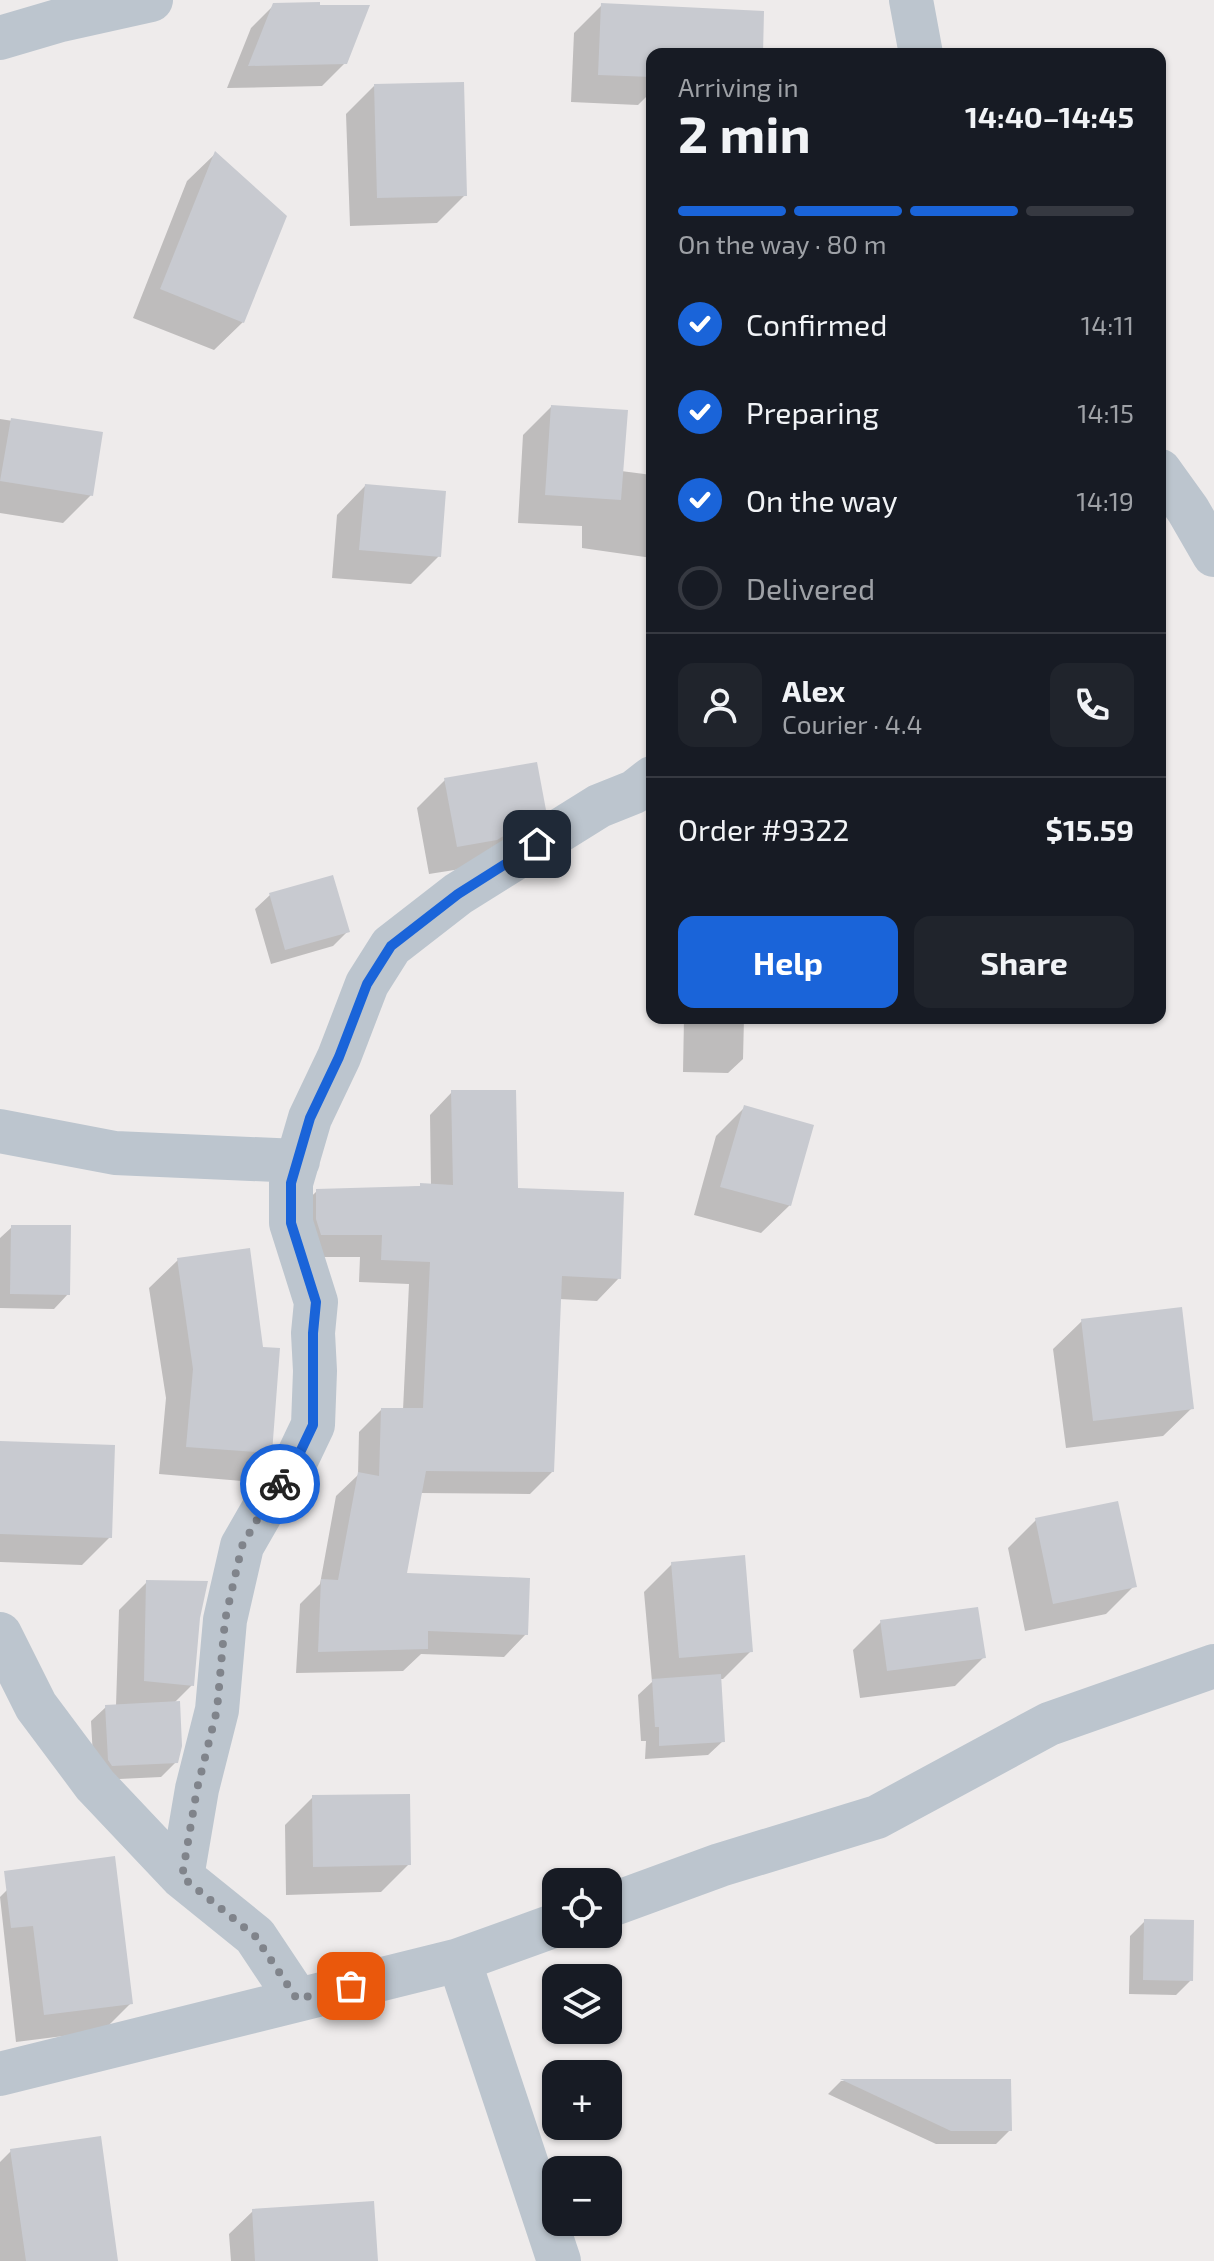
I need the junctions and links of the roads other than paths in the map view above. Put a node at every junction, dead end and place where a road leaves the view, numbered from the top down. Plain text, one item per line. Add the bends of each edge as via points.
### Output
1 (151, 0) edge
2 (911, 0) edge
3 (0, 38) edge
4 (920, 48) edge
5 (1166, 479) edge
6 (1214, 555) edge
7 (646, 783) edge
8 (0, 1131) edge
9 (298, 1161) junction
10 (0, 1634) edge
11 (1214, 1666) edge
12 (182, 1877) junction
13 (622, 1901) edge
14 (542, 1930) edge
15 (459, 1960) junction
16 (297, 1999) junction
17 (0, 2074) edge
18 (559, 2261) edge

1 - 3 street
2 - 4 street
5 - 6 street
7 - 9 street via 458,894 391,946 367,984 310,1118
8 - 9 street via 115,1153
9 - 12 street via 291,1183 291,1223 316,1302 313,1425 293,1467 242,1546 225,1620 217,1710
10 - 12 street via 36,1706 95,1785
11 - 13 street via 1049,1724 877,1817
12 - 16 street via 255,1936
14 - 15 street
15 - 16 street
15 - 18 street
16 - 17 street

